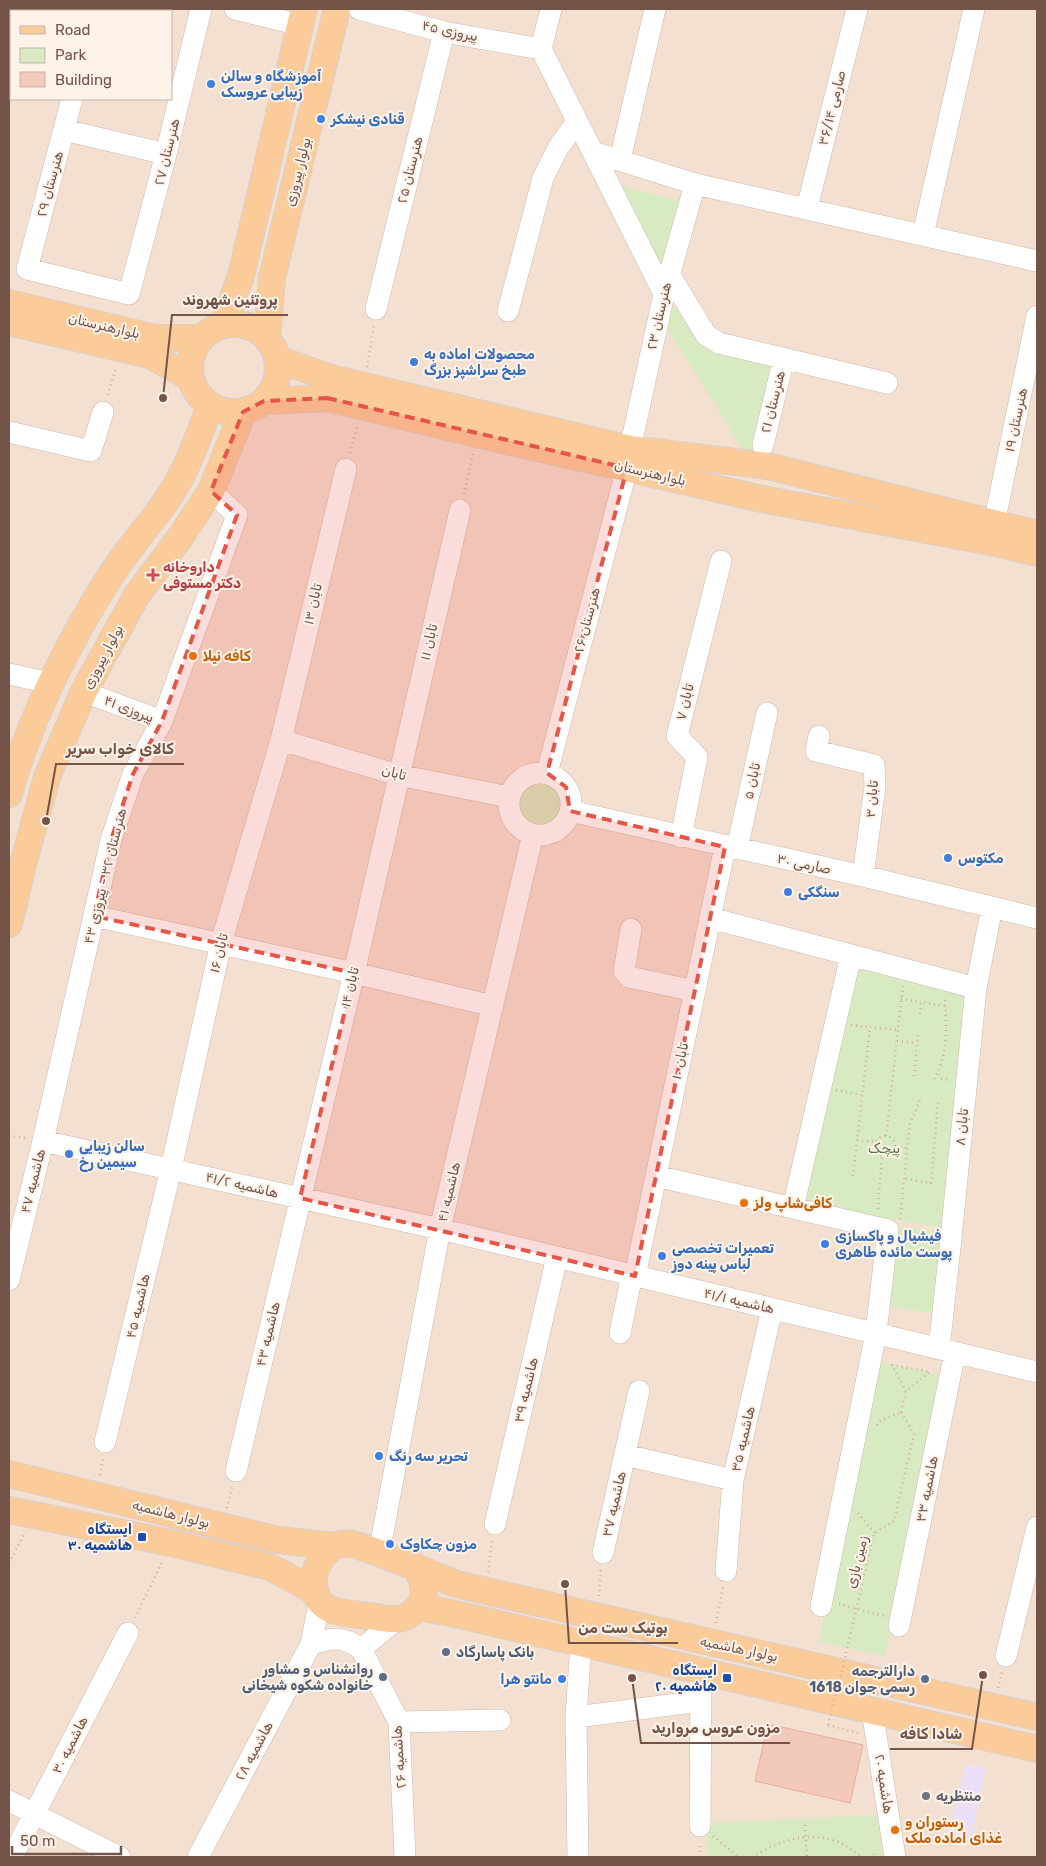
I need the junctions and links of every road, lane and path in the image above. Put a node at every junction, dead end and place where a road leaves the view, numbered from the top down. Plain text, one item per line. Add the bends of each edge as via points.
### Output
1 (201, 9) edge
2 (235, 9) edge
3 (337, 9) edge
4 (360, 9) edge
5 (551, 9) edge
6 (655, 9) edge
7 (856, 9) edge
8 (974, 9) edge
9 (302, 17) edge
10 (444, 32) junction
11 (541, 49) junction
12 (72, 100) edge
13 (576, 123) junction
14 (64, 130) junction
15 (593, 152) junction
16 (166, 154) junction
17 (620, 160) junction
18 (695, 184) junction
19 (807, 208) junction
20 (923, 235) junction
21 (1037, 261) edge
22 (666, 284) junction
23 (129, 294) joint
24 (9, 303) edge
25 (376, 309) joint
26 (508, 311) dead end
27 (1037, 316) edge
28 (9, 322) edge
29 (212, 331) junction
30 (272, 348) junction
31 (122, 349) junction
32 (784, 358) junction
33 (190, 378) junction
34 (887, 383) dead end
35 (363, 397) junction
36 (210, 406) junction
37 (254, 407) junction
38 (103, 412) joint
39 (9, 432) edge
40 (477, 434) junction
41 (765, 456) junction
42 (629, 458) junction
43 (346, 469) joint
44 (211, 491) junction
45 (762, 499) junction
46 (460, 510) joint
47 (994, 524) junction
48 (1037, 534) edge
49 (1037, 553) edge
50 (721, 561) dead end
51 (9, 674) edge
52 (50, 683) junction
53 (95, 696) dead end
54 (767, 713) dead end
55 (162, 721) junction
56 (819, 736) dead end
57 (281, 740) junction
58 (547, 773) junction
59 (398, 774) junction
60 (9, 794) edge
61 (509, 797) junction
62 (570, 811) junction
63 (533, 834) junction
64 (681, 836) junction
65 (731, 848) junction
66 (863, 876) junction
67 (992, 907) junction
68 (94, 916) junction
69 (710, 918) junction
70 (1037, 918) edge
71 (9, 924) edge
72 (631, 929) dead end
73 (221, 943) junction
74 (851, 955) junction
75 (905, 969) junction
76 (354, 973) junction
77 (944, 980) junction
78 (976, 988) junction
79 (695, 991) junction
80 (901, 999) junction
81 (921, 1002) junction
82 (493, 1006) junction
83 (946, 1006) junction
84 (920, 1014) dead end
85 (898, 1030) junction
86 (918, 1035) dead end
87 (897, 1041) junction
88 (917, 1043) junction
89 (914, 1076) dead end
90 (934, 1079) dead end
91 (821, 1087) junction
92 (862, 1094) junction
93 (920, 1100) dead end
94 (938, 1102) dead end
95 (886, 1136) junction
96 (857, 1140) junction
97 (43, 1141) junction
98 (875, 1142) junction
99 (895, 1146) junction
100 (908, 1148) junction
101 (882, 1156) junction
102 (170, 1169) junction
103 (656, 1176) junction
104 (853, 1176) dead end
105 (905, 1179) junction
106 (300, 1198) junction
107 (793, 1208) junction
108 (882, 1228) junction
109 (440, 1229) junction
110 (556, 1257) junction
111 (634, 1276) junction
112 (9, 1280) edge
113 (772, 1309) junction
114 (620, 1334) dead end
115 (876, 1334) junction
116 (947, 1350) junction
117 (1037, 1372) edge
118 (639, 1391) dead end
119 (906, 1391) junction
120 (901, 1412) junction
121 (876, 1431) dead end
122 (105, 1442) joint
123 (625, 1455) junction
124 (236, 1471) joint
125 (9, 1474) edge
126 (733, 1480) junction
127 (97, 1496) junction
128 (860, 1504) dead end
129 (21, 1513) edge
130 (495, 1524) joint
131 (222, 1526) junction
132 (1037, 1527) edge
133 (874, 1533) junction
134 (171, 1543) junction
135 (335, 1546) junction
136 (379, 1552) junction
137 (603, 1553) joint
138 (9, 1563) edge
139 (415, 1566) junction
140 (726, 1571) joint
141 (485, 1591) junction
142 (318, 1596) junction
143 (822, 1603) joint
144 (419, 1607) junction
145 (856, 1609) junction
146 (597, 1616) junction
147 (394, 1621) junction
148 (900, 1623) joint
149 (128, 1633) joint
150 (581, 1643) junction
151 (311, 1644) junction
152 (713, 1644) junction
153 (361, 1649) junction
154 (1006, 1656) joint
155 (848, 1667) junction
156 (701, 1672) junction
157 (701, 1701) junction
158 (846, 1706) junction
159 (993, 1706) junction
160 (872, 1710) junction
161 (576, 1717) junction
162 (1037, 1717) edge
163 (500, 1720) dead end
164 (398, 1722) junction
165 (876, 1737) junction
166 (1037, 1749) edge
167 (9, 1801) edge
168 (34, 1814) junction
169 (805, 1825) dead end
170 (700, 1826) joint
171 (806, 1836) junction
172 (12, 1857) edge
173 (120, 1857) edge
174 (198, 1857) edge
175 (405, 1857) edge
176 (578, 1857) edge
177 (738, 1857) edge
178 (752, 1857) edge
179 (807, 1857) edge
180 (863, 1857) edge
181 (895, 1857) edge

1 - 16 street, هنرستان ۲۷
2 - 9 street
3 - 30 main road, بولوار پیروزی via 272,278
4 - 10 street, پیروزی ۴۵
5 - 11 street
6 - 17 street
7 - 19 street, صارمی ۳۶/۱۴
8 - 20 street
9 - 29 main road via 241,276
10 - 11 street, پیروزی ۴۵
10 - 25 street, هنرستان ۲۵
11 - 13 street
12 - 14 street, هنرستان ۲۹
13 - 15 street
13 - 26 street via 558,148 543,178
14 - 16 street
14 - 23 street, هنرستان ۲۹ via 27,269
15 - 17 street
15 - 22 street
16 - 23 street, هنرستان ۲۷
17 - 18 street
18 - 19 street
18 - 22 street, هنرستان ۲۳
19 - 20 street
20 - 21 street
22 - 32 street via 713,340
22 - 42 street, هنرستان ۲۳
24 - 29 main road, بلوارهنرستان via 156,338
25 - 35 path
27 - 47 street, هنرستان ۱۹
28 - 31 main road, بلوارهنرستان
29 - 30 main road via 235,323 247,325 257,330
29 - 33 main road via 193,350
30 - 35 main road, بلوارهنرستان
30 - 37 main road via 278,370 276,382 271,392
31 - 33 main road, بلوارهنرستان via 150,355
31 - 38 path
32 - 34 street
32 - 41 street, هنرستان ۲۱
33 - 36 main road via 201,398
35 - 37 main road, بلوارهنرستان
35 - 40 main road, بلوارهنرستان
35 - 42 main road, بلوارهنرستان
35 - 43 path
36 - 37 main road via 232,413
36 - 52 main road via 182,476 110,576
37 - 44 main road, بولوار پیروزی
38 - 39 street via 91,451
40 - 42 main road, بلوارهنرستان
40 - 46 path
41 - 42 main road, بلوارهنرستان
41 - 45 main road
41 - 47 main road, بلوارهنرستان
42 - 45 main road, بلوارهنرستان
42 - 58 street, هنرستان ۲۶
43 - 57 street, تابان ۱۳
44 - 55 street, هنرستان ۳۲ - پیروزی ۴۳ via 237,515
44 - 71 main road, بولوار پیروزی via 137,594 84,692 47,777
45 - 49 main road, بلوارهنرستان
46 - 59 street, تابان ۱۱
47 - 48 main road, بلوارهنرستان
50 - 64 street, تابان ۷ via 677,736 697,757
51 - 52 street
52 - 60 main road via 16,766
53 - 55 street, پیروزی ۴۱
54 - 65 street, تابان ۵
55 - 68 street, هنرستان ۳۲ - پیروزی ۴۳ via 133,774 111,840
56 - 66 street, تابان ۳ via 816,751 874,765 875,786
57 - 59 street, تابان
57 - 73 street, تابان ۱۶
58 - 61 street via 523,777
58 - 62 street via 566,787
59 - 61 street, تابان
59 - 76 street, تابان ۱۴
61 - 63 street via 513,820 525,832
62 - 63 street via 556,831
62 - 64 street, صارمی ۳۰
63 - 82 street, هاشمیه ۴۱
64 - 65 street, صارمی ۳۰
65 - 66 street, صارمی ۳۰
65 - 69 street, تابان ۱۰
66 - 67 street, صارمی ۳۰
67 - 70 street, صارمی ۳۰
67 - 78 street, تابان ۸
68 - 73 street
68 - 97 street, هنرستان ۳۲ - پیروزی ۴۳
69 - 74 street
69 - 79 street, تابان ۱۰
72 - 79 street via 625,974
73 - 76 street
73 - 102 street, تابان ۱۶
74 - 75 street
74 - 91 street
75 - 77 street
75 - 80 path
76 - 82 street
76 - 106 street, تابان ۱۴
77 - 78 street
77 - 83 path
78 - 116 street, تابان ۸ via 950,1248
79 - 103 street, تابان ۱۰
80 - 81 path
80 - 85 path
81 - 83 path
81 - 84 path
82 - 109 street, هاشمیه ۴۱
83 - 90 path via 946,1048
85 - 87 path
85 - 92 path via 870,1027
86 - 88 path
87 - 88 path
87 - 95 path
88 - 89 path
91 - 92 path
91 - 107 street
92 - 96 path
93 - 100 path via 910,1124
94 - 105 path via 931,1183
95 - 98 path
95 - 99 path
96 - 98 path
96 - 104 path
97 - 102 street, هاشمیه ۴۱/۲
97 - 112 street, هاشمیه ۴۷
98 - 101 path via 876,1151
99 - 100 path
99 - 101 path via 891,1154
100 - 105 path
101 - 108 path
102 - 106 street, هاشمیه ۴۱/۲
102 - 122 street, هاشمیه ۴۵
103 - 107 street
103 - 111 street, تابان ۱۰
105 - 108 path via 901,1219
106 - 109 street, هاشمیه ۴۱/۲
106 - 124 street, هاشمیه ۴۳
107 - 108 street
108 - 115 street
109 - 110 street, هاشمیه ۴۱/۱
109 - 136 street, هاشمیه ۴۱
110 - 111 street, هاشمیه ۴۱/۱
110 - 130 street, هاشمیه ۳۹
111 - 113 street, هاشمیه ۴۱/۱
111 - 114 street, تابان ۱۰
113 - 115 street, هاشمیه ۴۱/۱
113 - 126 street, هاشمیه ۳۵
115 - 116 street, هاشمیه ۴۱/۱
115 - 143 street
116 - 117 street, هاشمیه ۴۱/۱
116 - 148 street, هاشمیه ۳۳
118 - 123 street, هاشمیه ۳۷
119 - 119 path via 924,1377 930,1372 892,1365
119 - 120 path
120 - 121 path via 878,1422
120 - 133 path, زمین بازی via 914,1434 894,1521
122 - 127 path
123 - 126 street
123 - 137 street, هاشمیه ۳۷
124 - 131 path
125 - 127 main road, بولوار هاشمیه
126 - 140 street, هاشمیه ۳۵
127 - 131 main road, بولوار هاشمیه
128 - 133 path via 858,1513
129 - 134 main road, بولوار هاشمیه
129 - 138 path
130 - 141 path
131 - 135 main road, بولوار هاشمیه via 278,1540
132 - 154 street
133 - 145 path, زمین بازی
134 - 142 main road, بولوار هاشمیه via 270,1567
134 - 149 path
135 - 136 main road via 349,1543
135 - 142 main road via 322,1555 315,1569 314,1584
136 - 139 main road
137 - 146 path
139 - 141 main road, بولوار هاشمیه via 456,1584
139 - 144 main road via 423,1579 424,1594
140 - 152 path
141 - 146 main road, بولوار هاشمیه
142 - 147 main road via 331,1610
142 - 151 street, هاشمیه ۲۸
143 - 145 path
144 - 147 main road via 408,1617
144 - 150 main road
145 - 148 path
145 - 155 path, زمین بازی
146 - 152 main road, بولوار هاشمیه
147 - 153 street
149 - 168 street, هاشمیه ۳۰
150 - 156 main road
150 - 161 street
151 - 153 street via 332,1638 350,1642
151 - 174 street, هاشمیه ۲۸
152 - 155 main road, بولوار هاشمیه
153 - 164 street, هاشمیه ۲۶
154 - 159 path
155 - 158 main road
155 - 159 main road, بولوار هاشمیه
155 - 165 path, زمین بازی, bridge via 828,1725
156 - 157 street
156 - 158 main road
157 - 161 street
157 - 170 street
158 - 160 main road
159 - 162 main road, بولوار هاشمیه
160 - 165 street, هاشمیه ۲۰
160 - 166 main road
161 - 176 street
163 - 164 street
164 - 175 street, هاشمیه ۲۶
165 - 181 street, هاشمیه ۲۰
167 - 168 street
168 - 172 street, هاشمیه ۳۰
168 - 173 street
169 - 171 path
170 - 177 path
171 - 178 path via 773,1845
171 - 179 path
171 - 180 path via 837,1841

